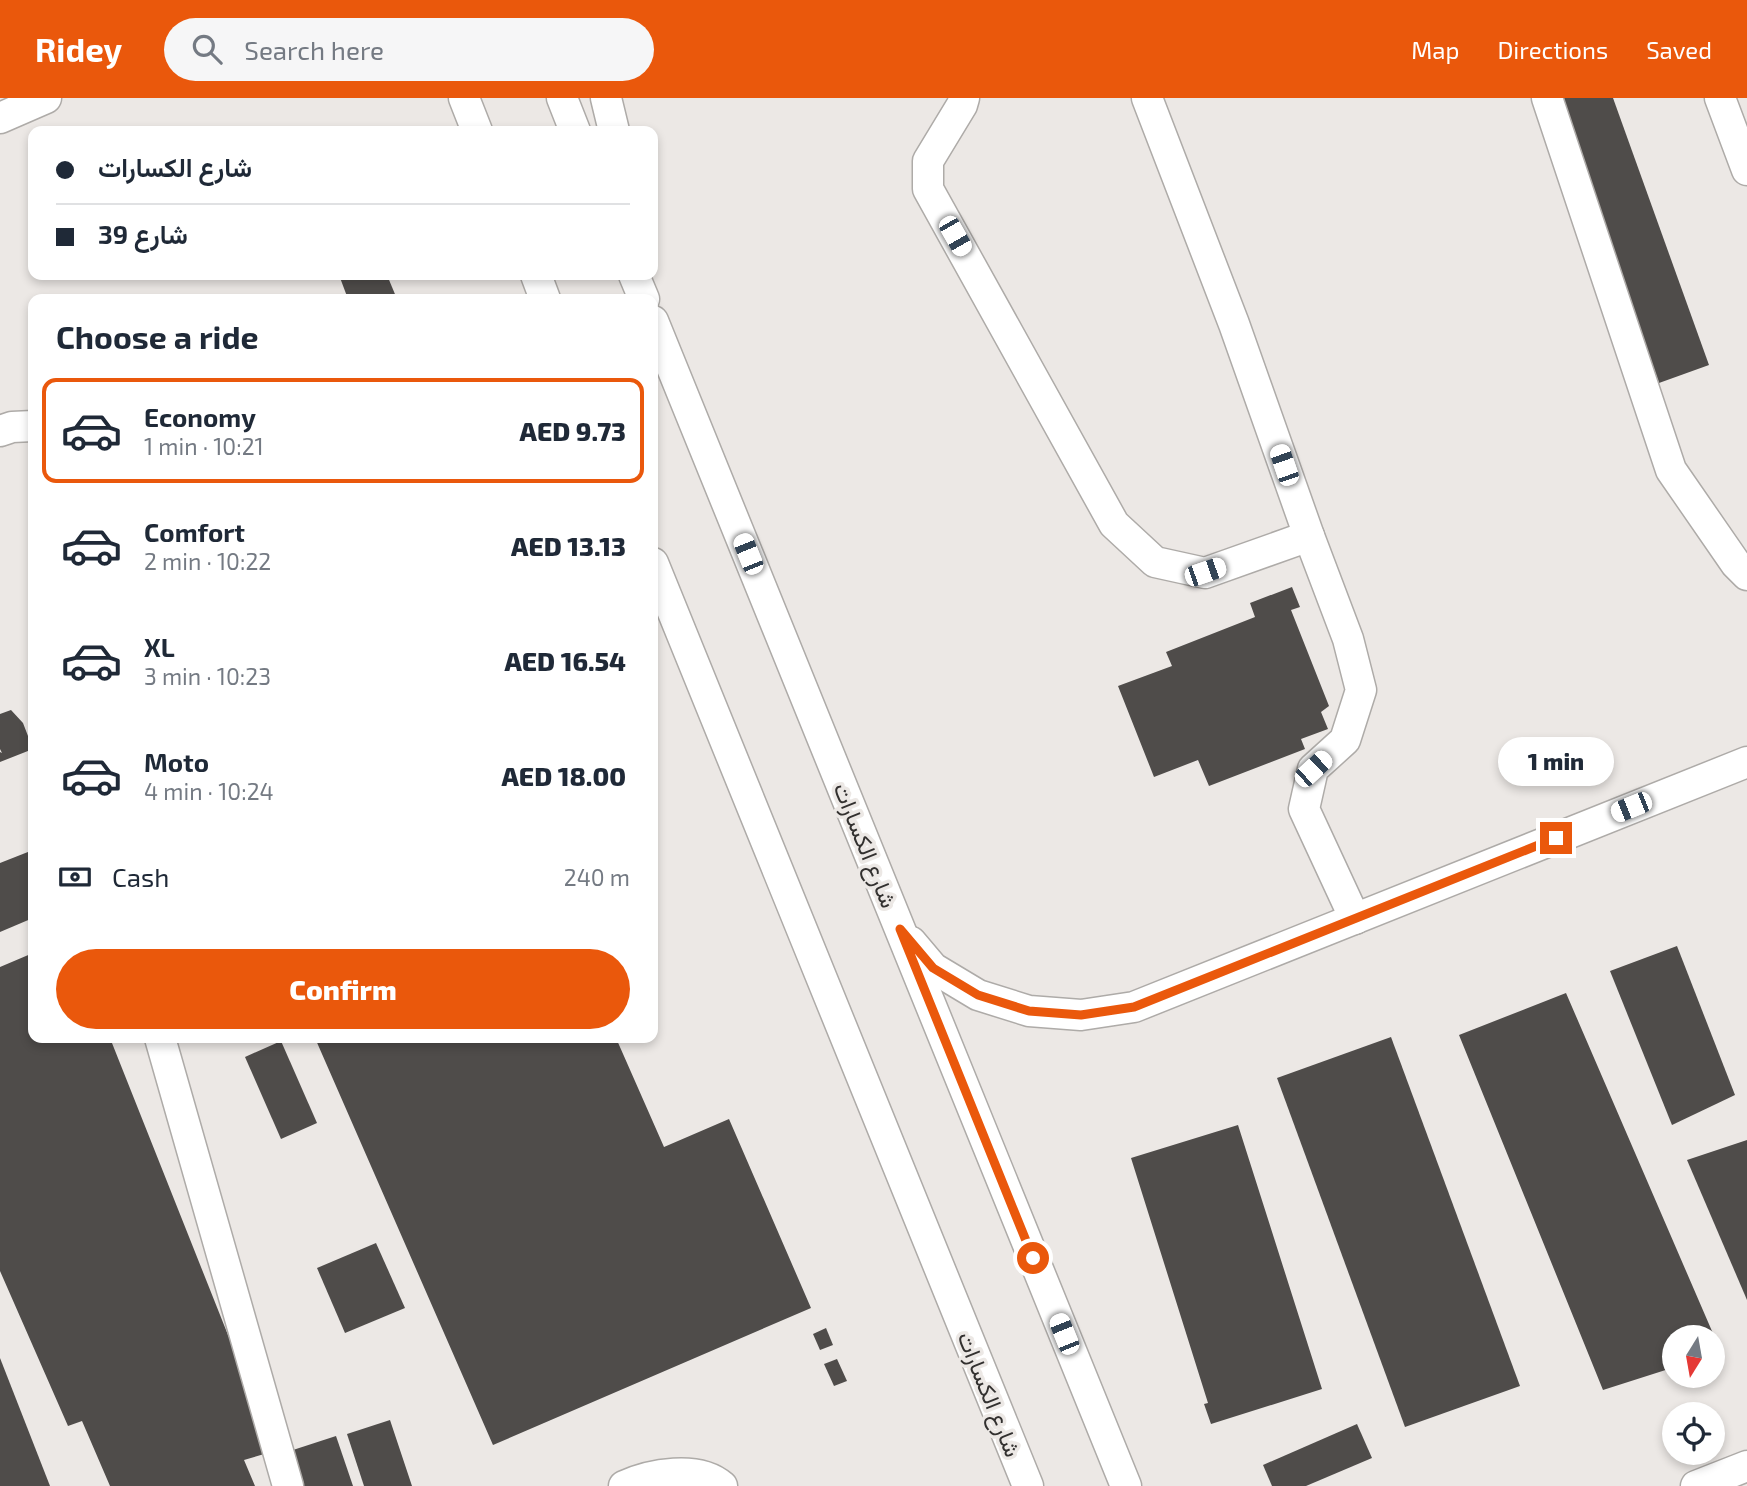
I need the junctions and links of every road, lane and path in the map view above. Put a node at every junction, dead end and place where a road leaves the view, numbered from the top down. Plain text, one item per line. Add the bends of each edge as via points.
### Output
1 (46, 98) edge
2 (562, 98) edge
3 (606, 98) edge
4 (964, 98) edge
5 (1147, 98) edge
6 (1547, 98) edge
7 (1720, 98) edge
8 (463, 99) edge
9 (0, 118) edge
10 (475, 126) edge
11 (574, 126) edge
12 (613, 126) edge
13 (1747, 170) edge
14 (658, 332) edge
15 (28, 426) edge
16 (0, 431) edge
17 (1309, 536) junction
18 (658, 575) edge
19 (1747, 575) edge
20 (1747, 762) edge
21 (1355, 919) junction
22 (900, 929) junction
23 (161, 1043) edge
24 (1747, 1466) edge
25 (288, 1486) edge
26 (624, 1486) edge
27 (722, 1486) edge
28 (1028, 1486) edge
29 (1126, 1486) edge
30 (1696, 1486) edge

1 - 9 street
2 - 11 street
3 - 12 street
4 - 17 street via 928,161 928,189 1114,524 1154,562 1205,572
5 - 17 street
6 - 19 street via 1671,470
7 - 13 street
8 - 10 street
14 - 22 street, شارع الكسارات
15 - 16 street
17 - 21 street via 1362,690 1345,740 1313,769 1304,809
18 - 28 street, شارع الكسارات
20 - 21 street
21 - 22 street via 1134,1007 1081,1015 1029,1011 978,995 933,968
22 - 29 street, شارع الكسارات
23 - 25 street
24 - 30 street
26 - 27 street via 643,1477 681,1473 715,1480

